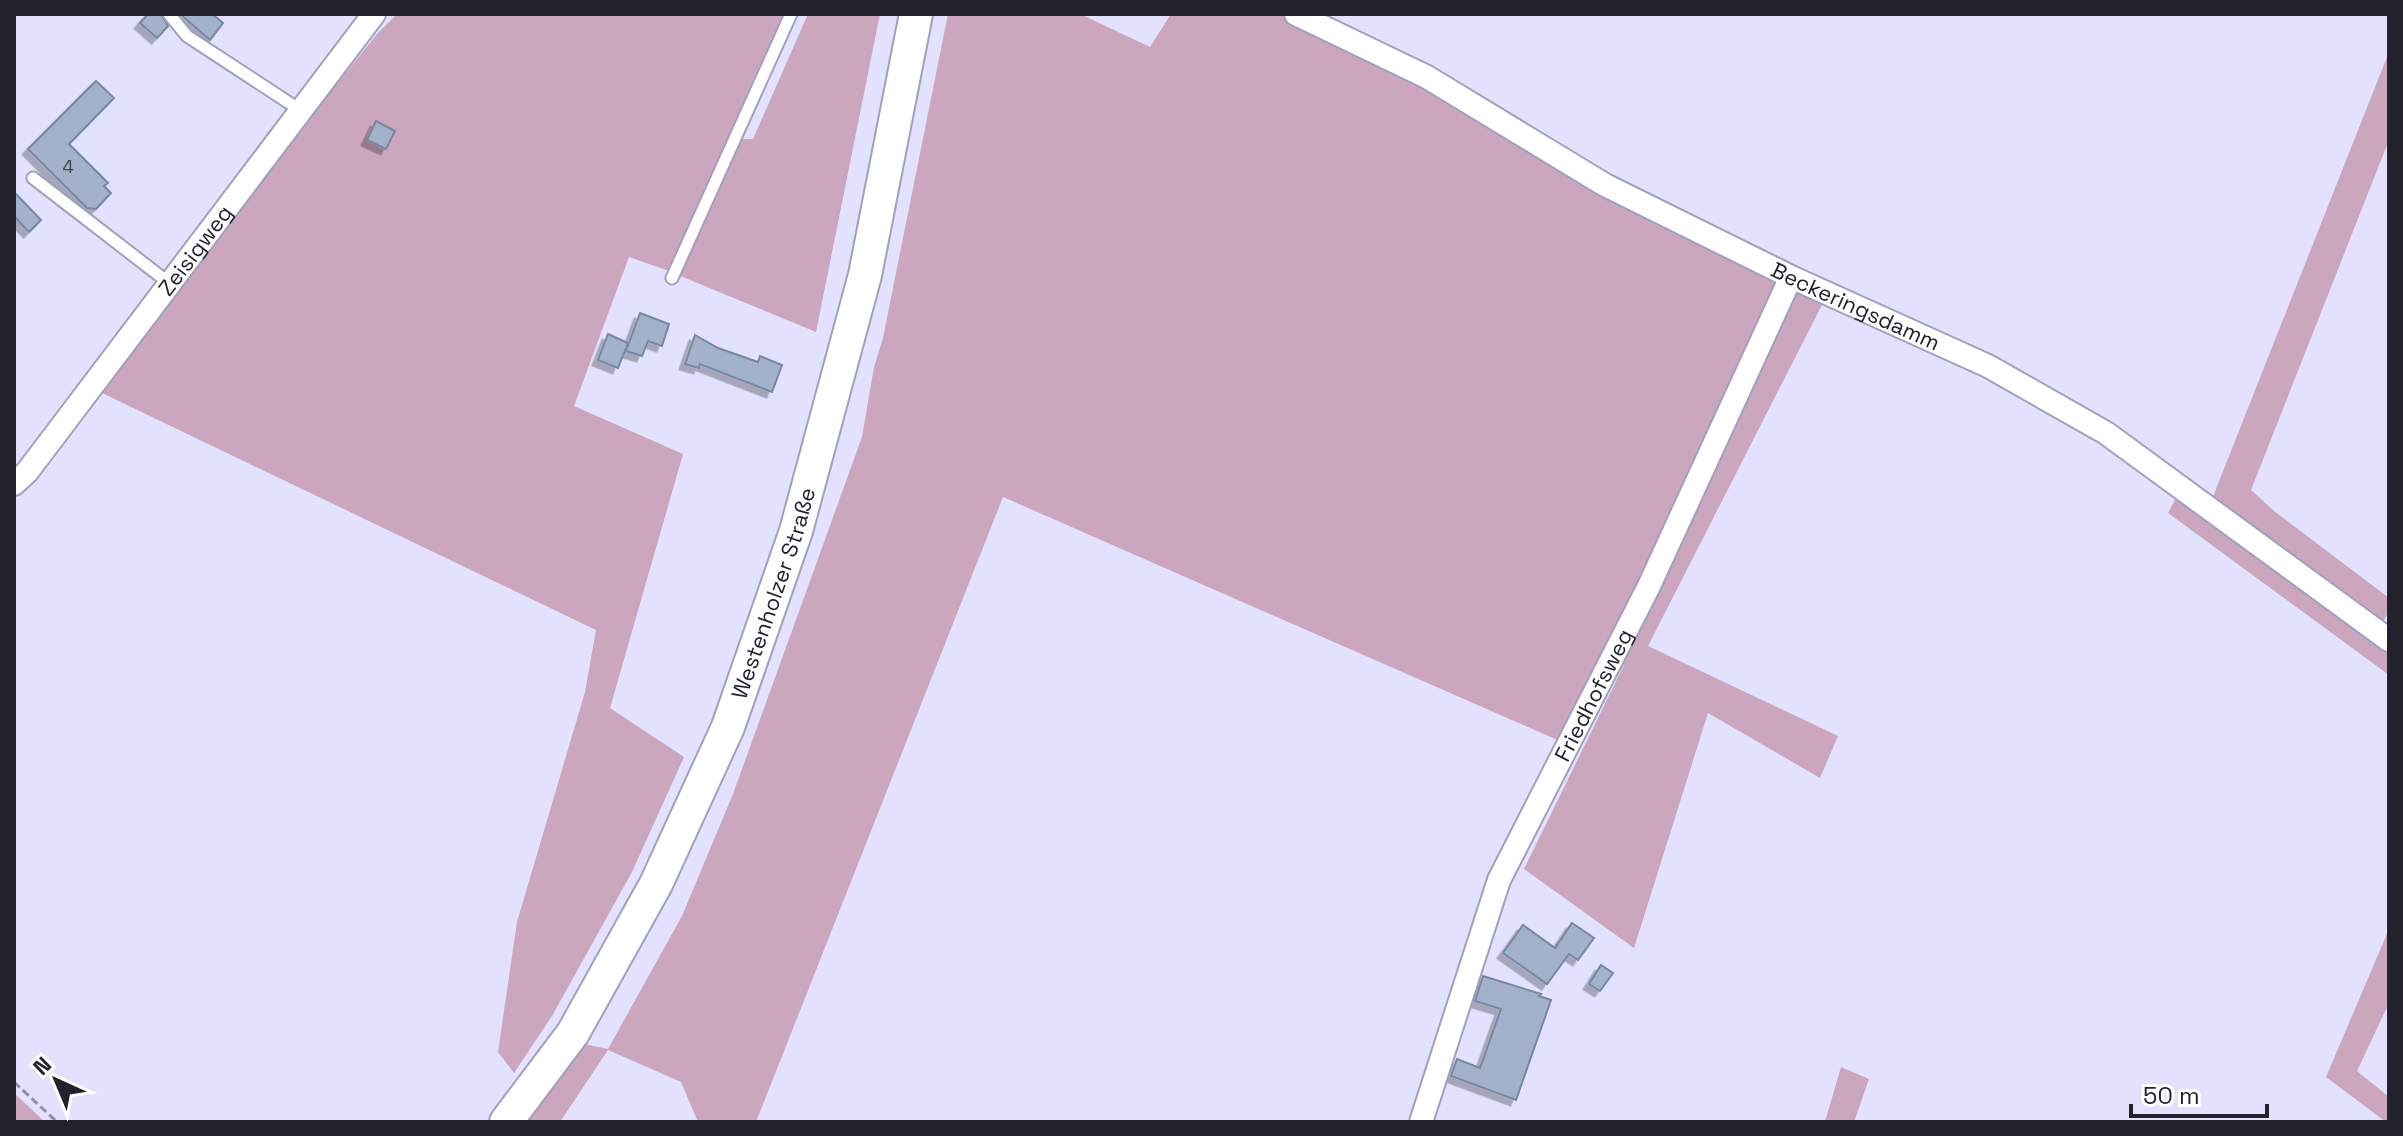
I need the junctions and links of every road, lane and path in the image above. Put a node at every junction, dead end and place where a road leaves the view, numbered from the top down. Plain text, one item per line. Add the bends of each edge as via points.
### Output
1 (169, 14) edge
2 (374, 14) edge
3 (791, 14) edge
4 (916, 14) edge
5 (1296, 14) edge
6 (300, 110) junction
7 (33, 178) dead end
8 (1791, 277) junction
9 (672, 278) dead end
10 (169, 283) junction
11 (14, 484) edge
12 (2387, 634) edge
13 (14, 1082) edge
14 (57, 1122) edge
15 (506, 1122) edge
16 (1421, 1122) edge

1 - 6 lane via 187,36
2 - 6 street, Zeisigweg
3 - 9 lane
4 - 15 main road, Westenholzer Straße via 865,275 796,531 728,727 656,884 573,1033
5 - 8 street, Beckeringsdamm via 1427,77 1605,185
6 - 10 street, Zeisigweg
7 - 10 lane
8 - 12 street, Beckeringsdamm via 1988,366 2106,433
8 - 16 street, Friedhofsweg via 1649,586 1499,880
10 - 11 street, Zeisigweg
13 - 14 path

